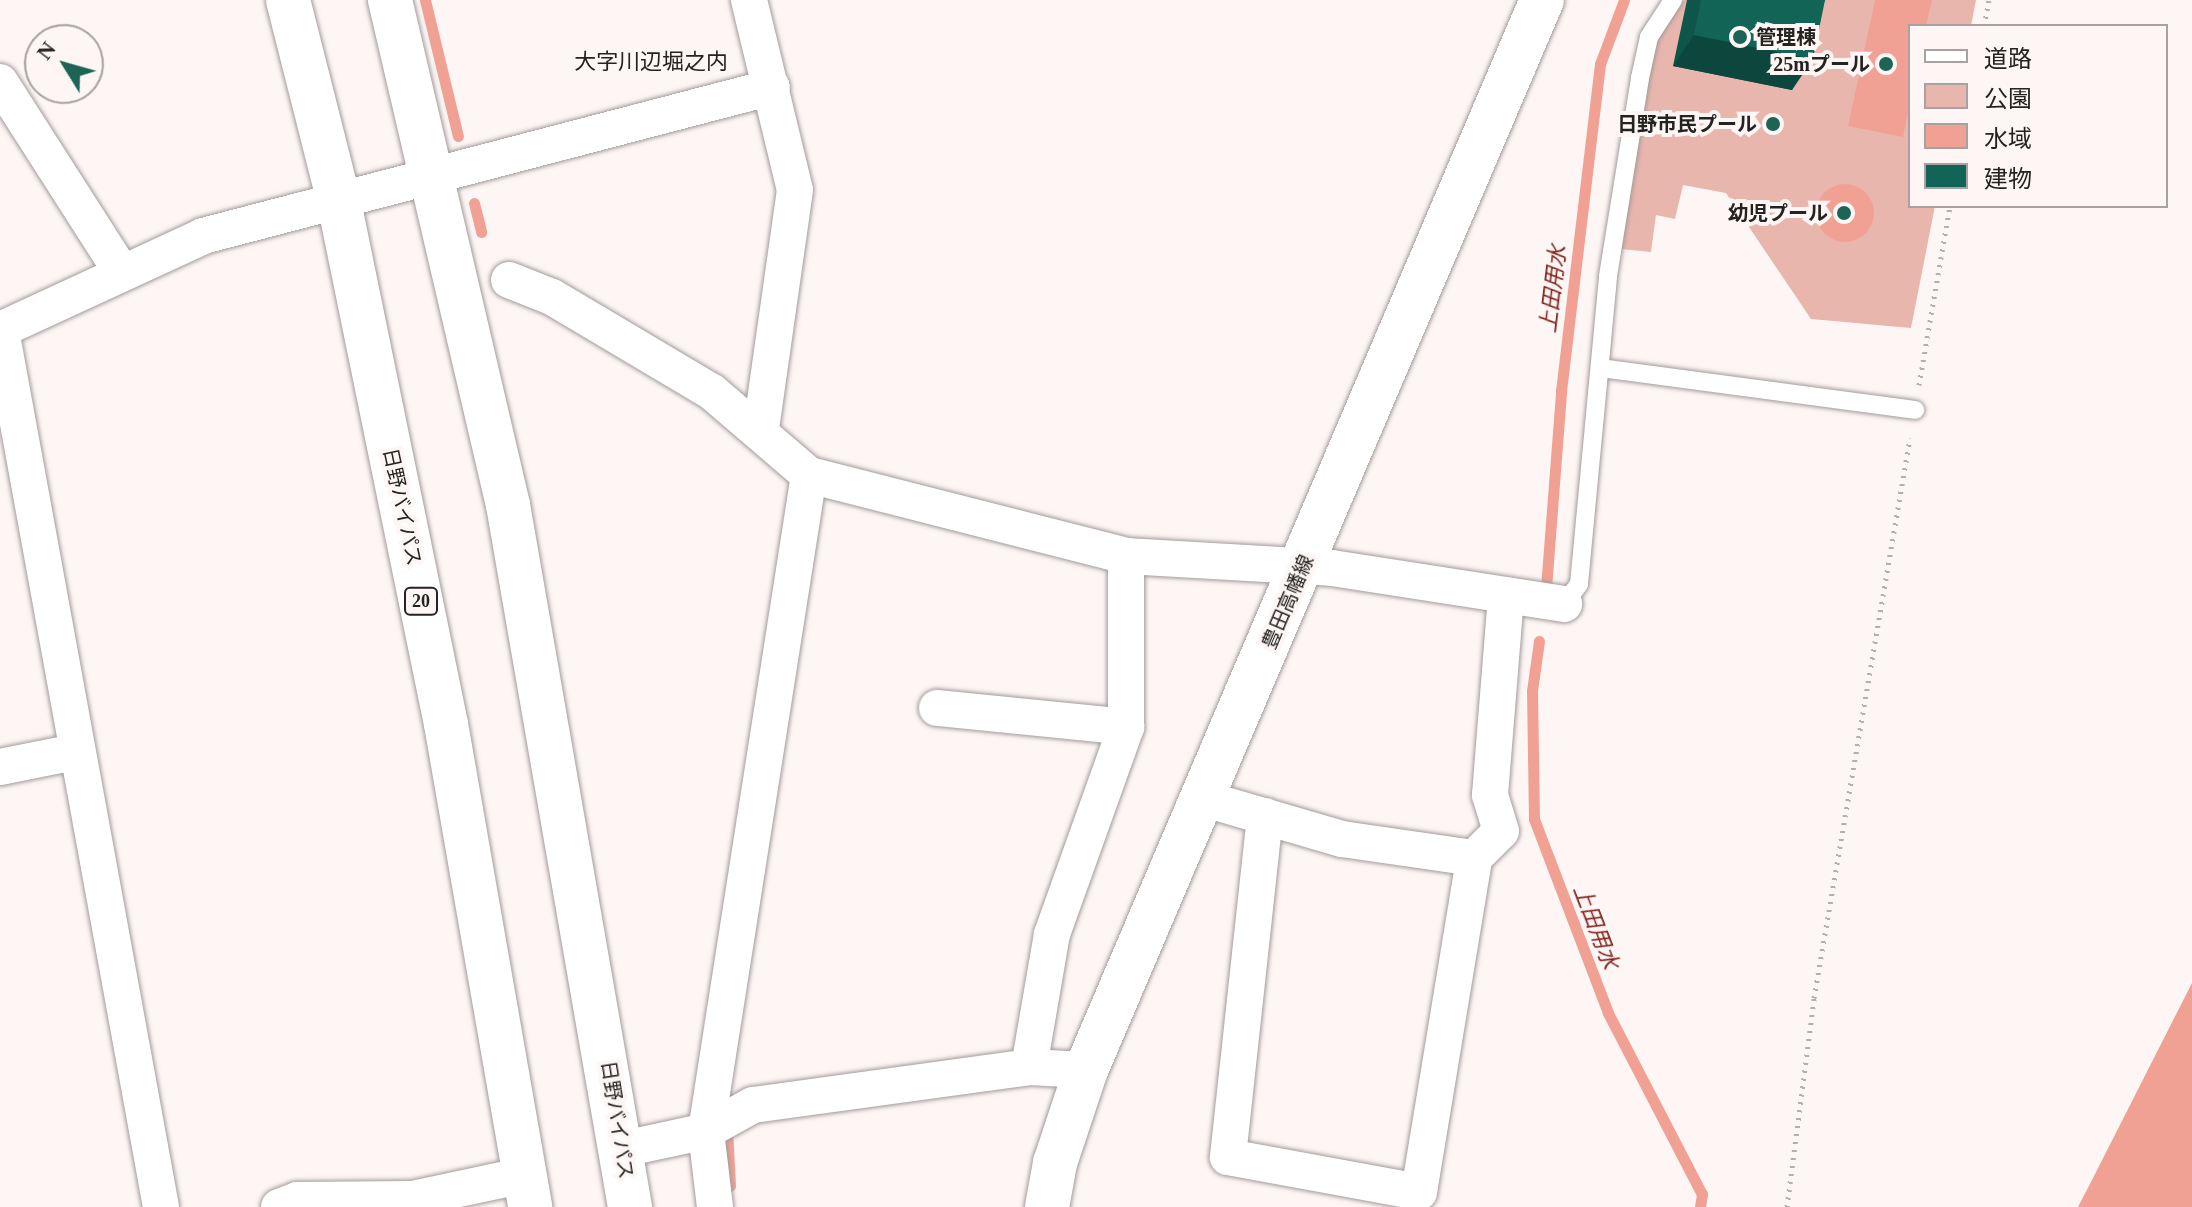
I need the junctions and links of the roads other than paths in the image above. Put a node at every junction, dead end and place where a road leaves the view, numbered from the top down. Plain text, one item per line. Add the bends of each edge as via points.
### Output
1 (288, 0) edge
2 (390, 0) edge
3 (749, 0) edge
4 (1542, 0) edge
5 (1673, 0) edge
6 (0, 82) edge
7 (772, 87) junction
8 (433, 174) junction
9 (339, 202) junction
10 (121, 271) junction
11 (509, 280) dead end
12 (0, 330) edge
13 (1601, 368) junction
14 (1915, 410) road end
15 (761, 430) junction
16 (12, 459) edge
17 (809, 475) junction
18 (1126, 556) junction
19 (1302, 567) junction
20 (1506, 596) junction
21 (1564, 604) joint
22 (937, 708) dead end
23 (1126, 727) junction
24 (75, 752) junction
25 (0, 767) edge
26 (1205, 799) junction
27 (1265, 816) junction
28 (1474, 858) junction
29 (1029, 1067) junction
30 (1086, 1070) junction
31 (706, 1131) junction
32 (623, 1149) junction
33 (527, 1191) edge
34 (161, 1207) edge
35 (279, 1207) edge
36 (630, 1207) edge
37 (715, 1207) edge
38 (1047, 1207) edge

1 - 9 main road, 日野バイパス / 20
2 - 8 main road, 日野バイパス
3 - 7 street
4 - 19 main road, 豊田高幡線
5 - 13 lane via 1649,37 1640,78 1608,276
6 - 10 street
7 - 8 street
7 - 15 street via 795,190
8 - 9 street
8 - 32 main road, 日野バイパス via 508,505
9 - 10 street via 203,236
9 - 33 main road, 日野バイパス / 20 via 446,724
10 - 12 street
11 - 15 street via 552,297 672,368
12 - 16 street
13 - 14 lane
13 - 21 lane via 1579,584
15 - 17 street
16 - 24 street
17 - 18 street
17 - 31 street
18 - 19 street
18 - 23 street
19 - 20 street
19 - 26 main road, 豊田高幡線
20 - 21 street
20 - 28 street via 1490,795 1501,831
22 - 23 street
23 - 29 street via 1052,934
24 - 25 street
24 - 34 street
26 - 27 street
26 - 30 main road, 豊田高幡線
27 - 28 street via 1342,839
27 - 28 street via 1228,1157 1419,1192
29 - 30 street
29 - 31 street via 753,1105
30 - 38 main road, 豊田高幡線 via 1055,1163
31 - 32 street
31 - 37 street
32 - 36 main road, 日野バイパス
33 - 35 street via 297,1200

